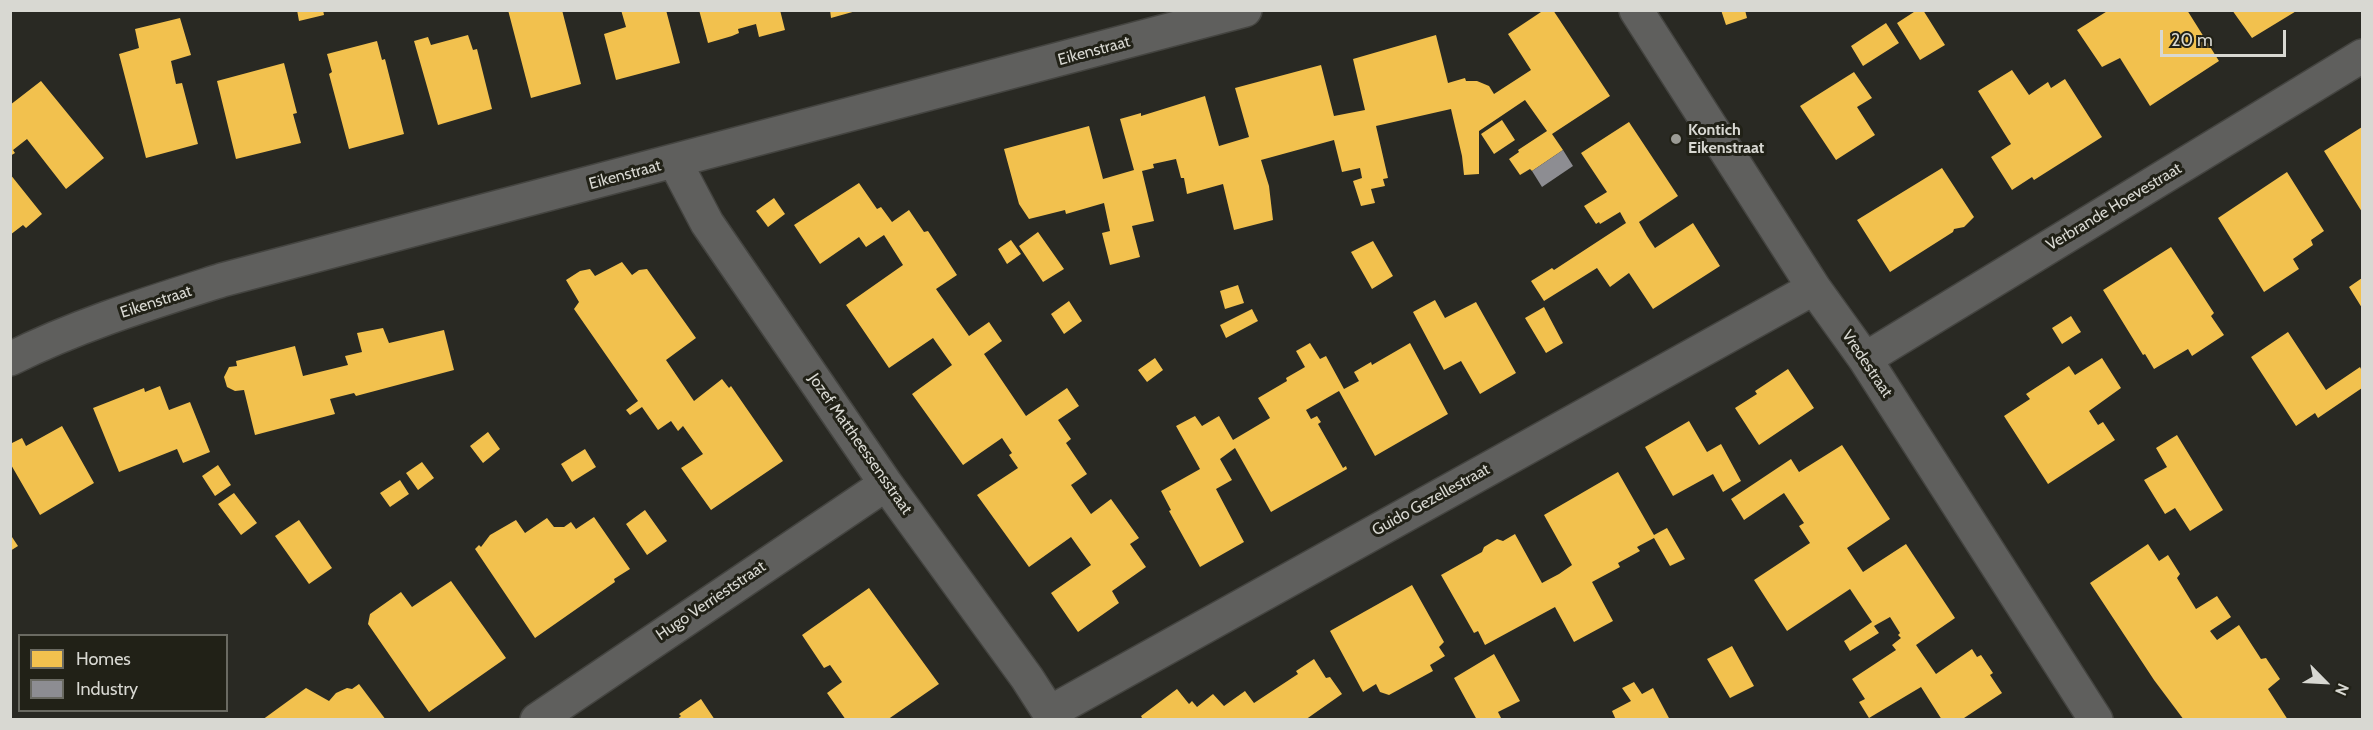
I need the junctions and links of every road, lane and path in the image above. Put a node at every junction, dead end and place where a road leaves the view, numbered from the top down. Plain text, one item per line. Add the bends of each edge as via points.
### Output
1 (1245, 10) edge
2 (1636, 10) edge
3 (2362, 56) edge
4 (675, 162) junction
5 (1814, 288) junction
6 (10, 359) edge
7 (1864, 359) junction
8 (886, 484) junction
9 (1051, 716) edge
10 (537, 720) edge
11 (2096, 720) edge

1 - 4 street, Eikenstraat
2 - 5 street, Vredestraat
3 - 7 street, Verbrande Hoevestraat
4 - 6 street, Eikenstraat via 222,280 135,308
4 - 8 street, Jozef Mattheessensstraat via 707,223
5 - 7 street, Vredestraat
5 - 9 street, Guido Gezellestraat
7 - 11 street, Vredestraat
8 - 9 street, Jozef Mattheessensstraat
8 - 10 street, Hugo Verrieststraat

